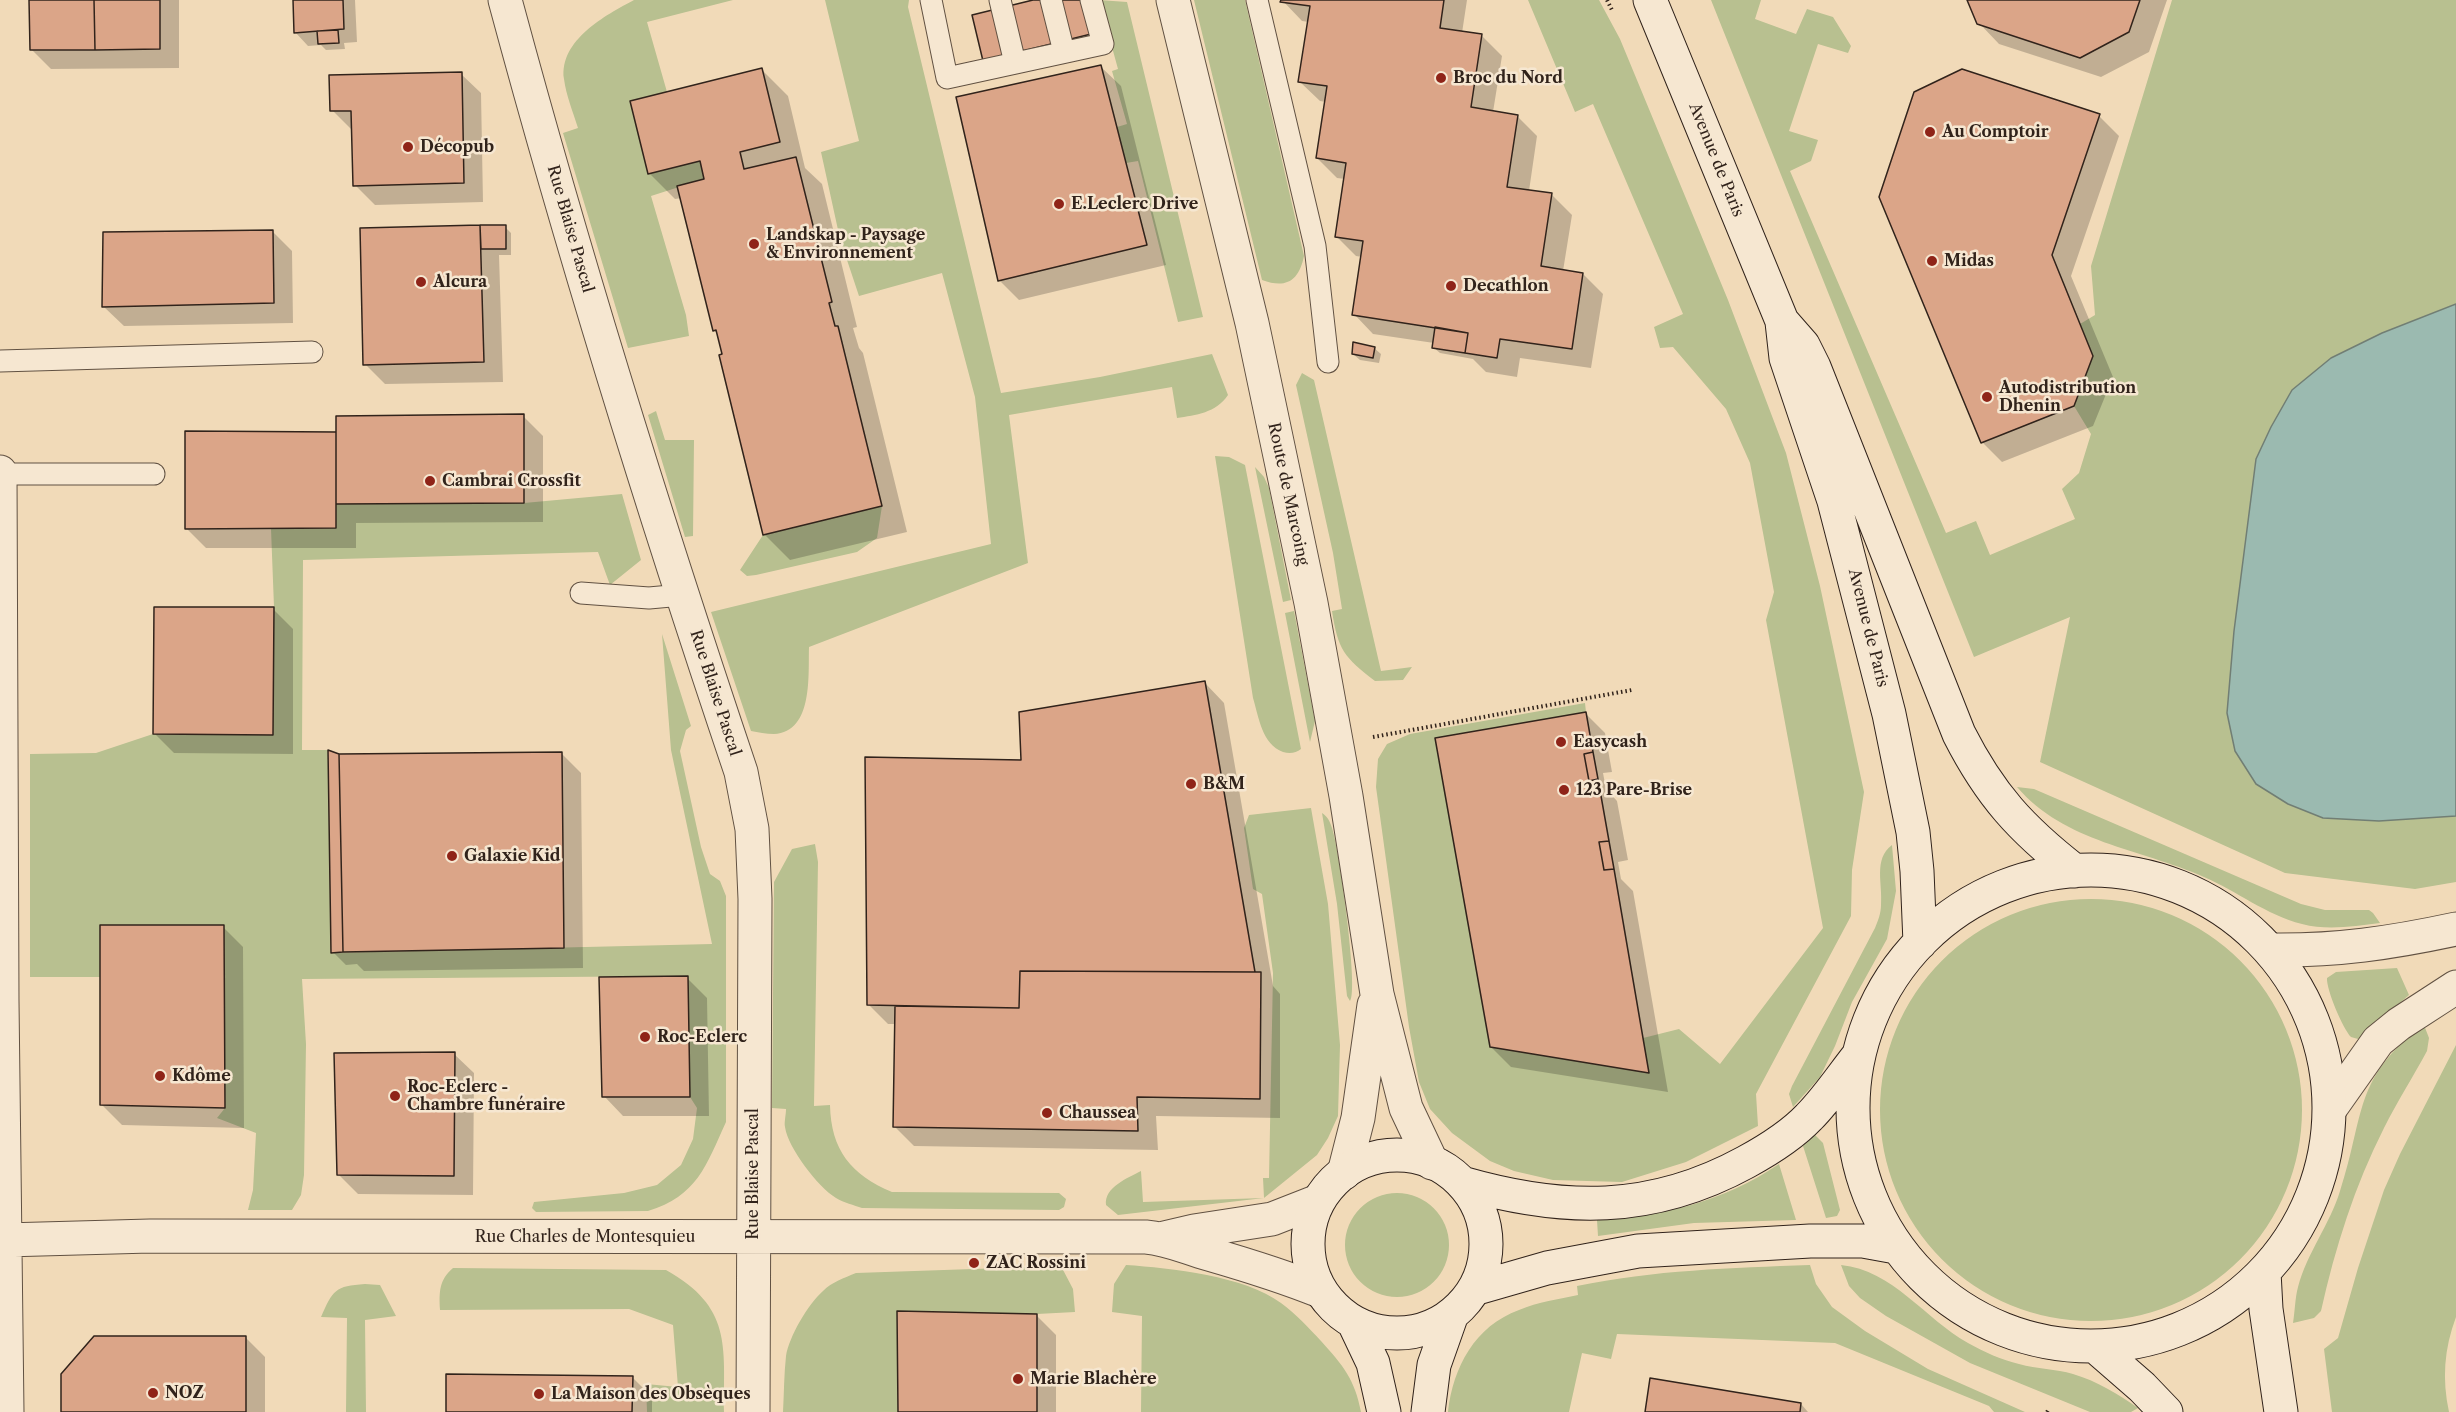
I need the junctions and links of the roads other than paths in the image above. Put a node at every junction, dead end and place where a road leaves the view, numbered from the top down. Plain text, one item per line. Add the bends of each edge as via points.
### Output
1 (505, 0) edge
2 (931, 0) edge
3 (1000, 0) edge
4 (1051, 0) edge
5 (1090, 0) edge
6 (1173, 0) edge
7 (1257, 0) edge
8 (1650, 0) edge
9 (1064, 52) junction
10 (1016, 63) junction
11 (1782, 321) junction
12 (312, 352) dead end
13 (0, 361) edge
14 (1328, 362) dead end
15 (0, 473) edge
16 (154, 474) dead end
17 (581, 593) dead end
18 (682, 595) junction
19 (2075, 871) junction
20 (2456, 929) edge
21 (1920, 943) junction
22 (2270, 950) junction
23 (2456, 987) edge
24 (1377, 994) junction
25 (1858, 1056) junction
26 (2330, 1109) junction
27 (1432, 1163) junction
28 (1344, 1173) junction
29 (1462, 1183) junction
30 (1318, 1201) junction
31 (753, 1237) junction
32 (1164, 1238) junction
33 (5, 1240) junction
34 (1896, 1247) junction
35 (2264, 1272) junction
36 (1474, 1290) junction
37 (1320, 1291) junction
38 (1452, 1314) junction
39 (1354, 1323) junction
40 (2096, 1347) junction
41 (7, 1412) edge
42 (753, 1412) edge
43 (1384, 1412) edge
44 (1428, 1412) edge
45 (2166, 1412) edge
46 (2281, 1412) edge

1 - 18 street, Rue Blaise Pascal via 602,337
2 - 10 lane via 947,78
3 - 10 lane
4 - 9 lane
5 - 9 lane via 1103,44
6 - 24 street, Route de Marcoing via 1264,381 1311,603
7 - 14 lane via 1315,246
8 - 11 street, Avenue de Paris
9 - 10 lane
11 - 19 street, Avenue de Paris via 1812,360 1969,754 2015,819
11 - 21 street, Avenue de Paris via 1786,358 1837,512 1889,714 1913,832
12 - 13 lane
15 - 16 lane
15 - 33 street
17 - 18 lane via 650,598
18 - 31 street, Rue Blaise Pascal via 741,772 752,830
19 - 21 street via 2007,886 1975,901
19 - 22 street via 2106,870 2167,882 2222,909
20 - 22 street via 2379,945
21 - 25 street via 1881,995
22 - 26 street via 2308,1008 2320,1040
23 - 26 street via 2378,1041
24 - 27 street, Route de Marcoing via 1406,1108
24 - 28 street, Route de Marcoing via 1358,1118
25 - 29 street via 1793,1131 1753,1158 1665,1196 1574,1203 1495,1192
25 - 34 street via 1852,1106 1857,1156 1872,1204
26 - 35 street via 2325,1153 2313,1197 2292,1237
27 - 28 street via 1410,1156 1387,1156 1364,1161
27 - 29 street
28 - 30 street
29 - 36 street via 1475,1201 1486,1245 1483,1269
30 - 32 street, Rue Charles de Montesquieu via 1272,1219
30 - 37 street via 1307,1247
31 - 32 street, Rue Charles de Montesquieu
31 - 33 street, Rue Charles de Montesquieu via 150,1236
31 - 42 street, Rue Blaise Pascal
32 - 37 street, Rue Charles de Montesquieu
33 - 41 street
34 - 36 street via 1863,1241 1810,1241 1638,1251 1547,1268
34 - 40 street via 1927,1282 1984,1321 2050,1343
35 - 40 street via 2204,1318 2170,1333
35 - 46 street
36 - 38 street
37 - 39 street via 1329,1304
38 - 39 street via 1430,1327 1404,1333 1378,1332
38 - 44 street via 1434,1365
39 - 43 street via 1373,1363
40 - 45 street

